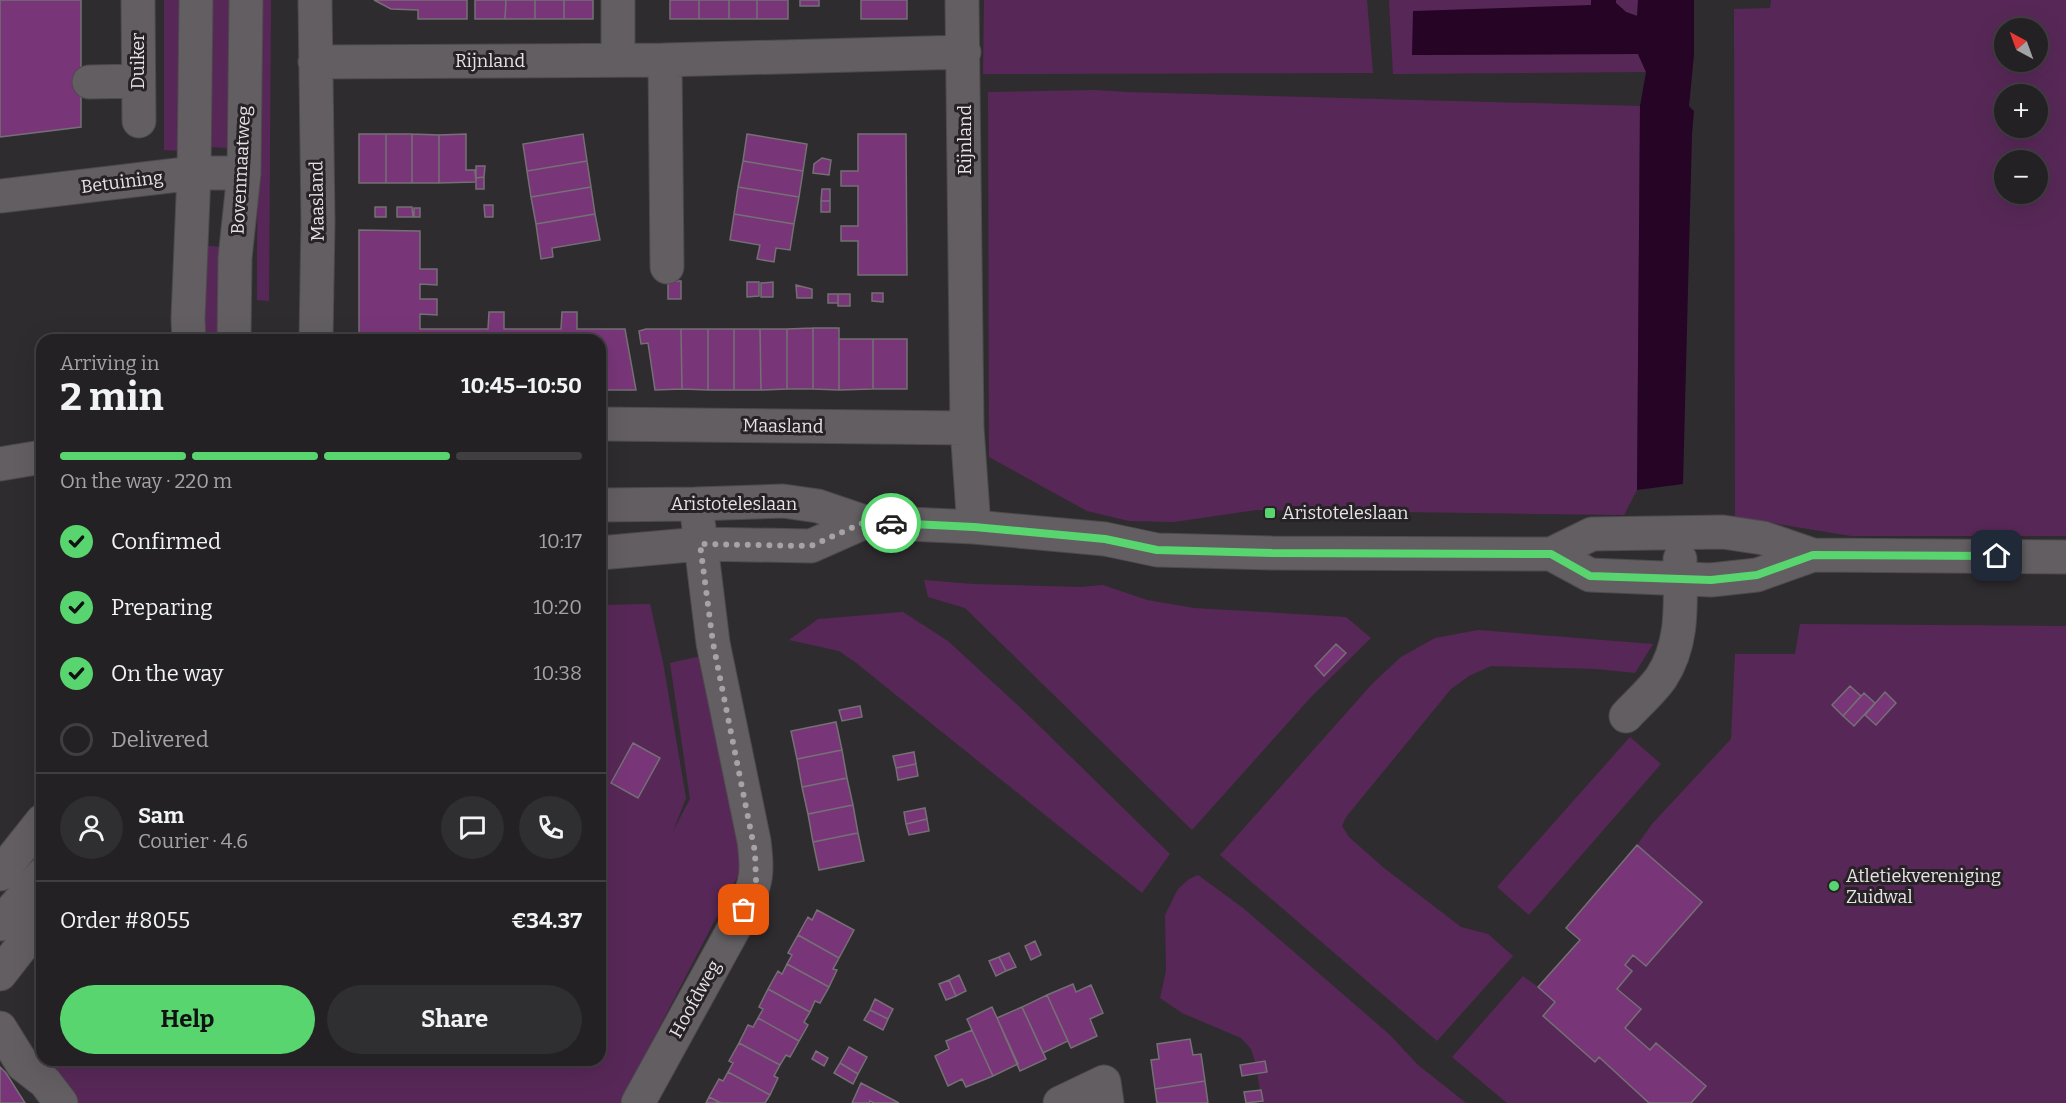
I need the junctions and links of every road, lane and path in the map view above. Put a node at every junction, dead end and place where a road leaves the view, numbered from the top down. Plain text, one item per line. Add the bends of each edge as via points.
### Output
1 (138, 0) edge
2 (196, 0) edge
3 (246, 0) edge
4 (315, 0) edge
5 (618, 0) edge
6 (962, 0) edge
7 (964, 51) junction
8 (618, 60) junction
9 (665, 60) junction
10 (315, 62) junction
11 (138, 81) junction
12 (88, 82) dead end
13 (139, 121) dead end
14 (194, 173) junction
15 (244, 173) junction
16 (0, 196) edge
17 (667, 267) dead end
18 (189, 334) edge
19 (234, 334) edge
20 (316, 334) edge
21 (606, 424) edge
22 (967, 428) junction
23 (36, 459) edge
24 (0, 464) edge
25 (696, 504) junction
26 (606, 505) edge
27 (865, 522) junction
28 (974, 527) junction
29 (1680, 534) junction
30 (700, 544) junction
31 (606, 552) edge
32 (1551, 554) junction
33 (1813, 555) junction
34 (2066, 557) edge
35 (1680, 579) junction
36 (1626, 716) dead end
37 (36, 829) edge
38 (0, 874) edge
39 (36, 882) edge
40 (0, 924) edge
41 (36, 928) edge
42 (0, 974) edge
43 (0, 1028) edge
44 (60, 1103) edge
45 (638, 1103) edge
46 (1060, 1103) edge
47 (1107, 1103) edge

1 - 11 street, Duiker
2 - 14 street
3 - 15 street, Bovenmaatweg
4 - 10 street
5 - 8 street
6 - 7 street
7 - 9 street, Rijnland
7 - 22 street, Rijnland
8 - 9 street, Rijnland
8 - 10 street, Rijnland
9 - 17 street
10 - 20 street, Maasland
11 - 12 street
11 - 13 street, Duiker
14 - 15 street, Betuining
14 - 16 street, Betuining
14 - 18 street
15 - 19 street, Bovenmaatweg via 235,258
21 - 22 street, Maasland
22 - 28 street, Rijnland
23 - 24 street
25 - 26 street, Aristoteleslaan
25 - 27 street, Aristoteleslaan via 783,501 818,506
25 - 30 street, Hoofdweg
27 - 28 street, Aristoteleslaan
27 - 30 street, Aristoteleslaan via 811,546
28 - 32 street, Aristoteleslaan via 1105,539 1157,550
29 - 32 street, Aristoteleslaan via 1592,534
29 - 33 street, Aristoteleslaan via 1744,534
29 - 35 street
30 - 31 street, Aristoteleslaan
30 - 45 street, Hoofdweg via 713,643 753,841 756,881 744,910
32 - 35 street, Aristoteleslaan via 1590,576
33 - 34 street, Aristoteleslaan
33 - 35 street, Aristoteleslaan via 1757,575 1722,580
35 - 36 street via 1680,628 1669,664
37 - 38 street
39 - 40 street
41 - 42 street
43 - 44 street via 23,1065 45,1082
46 - 47 street via 1104,1082

